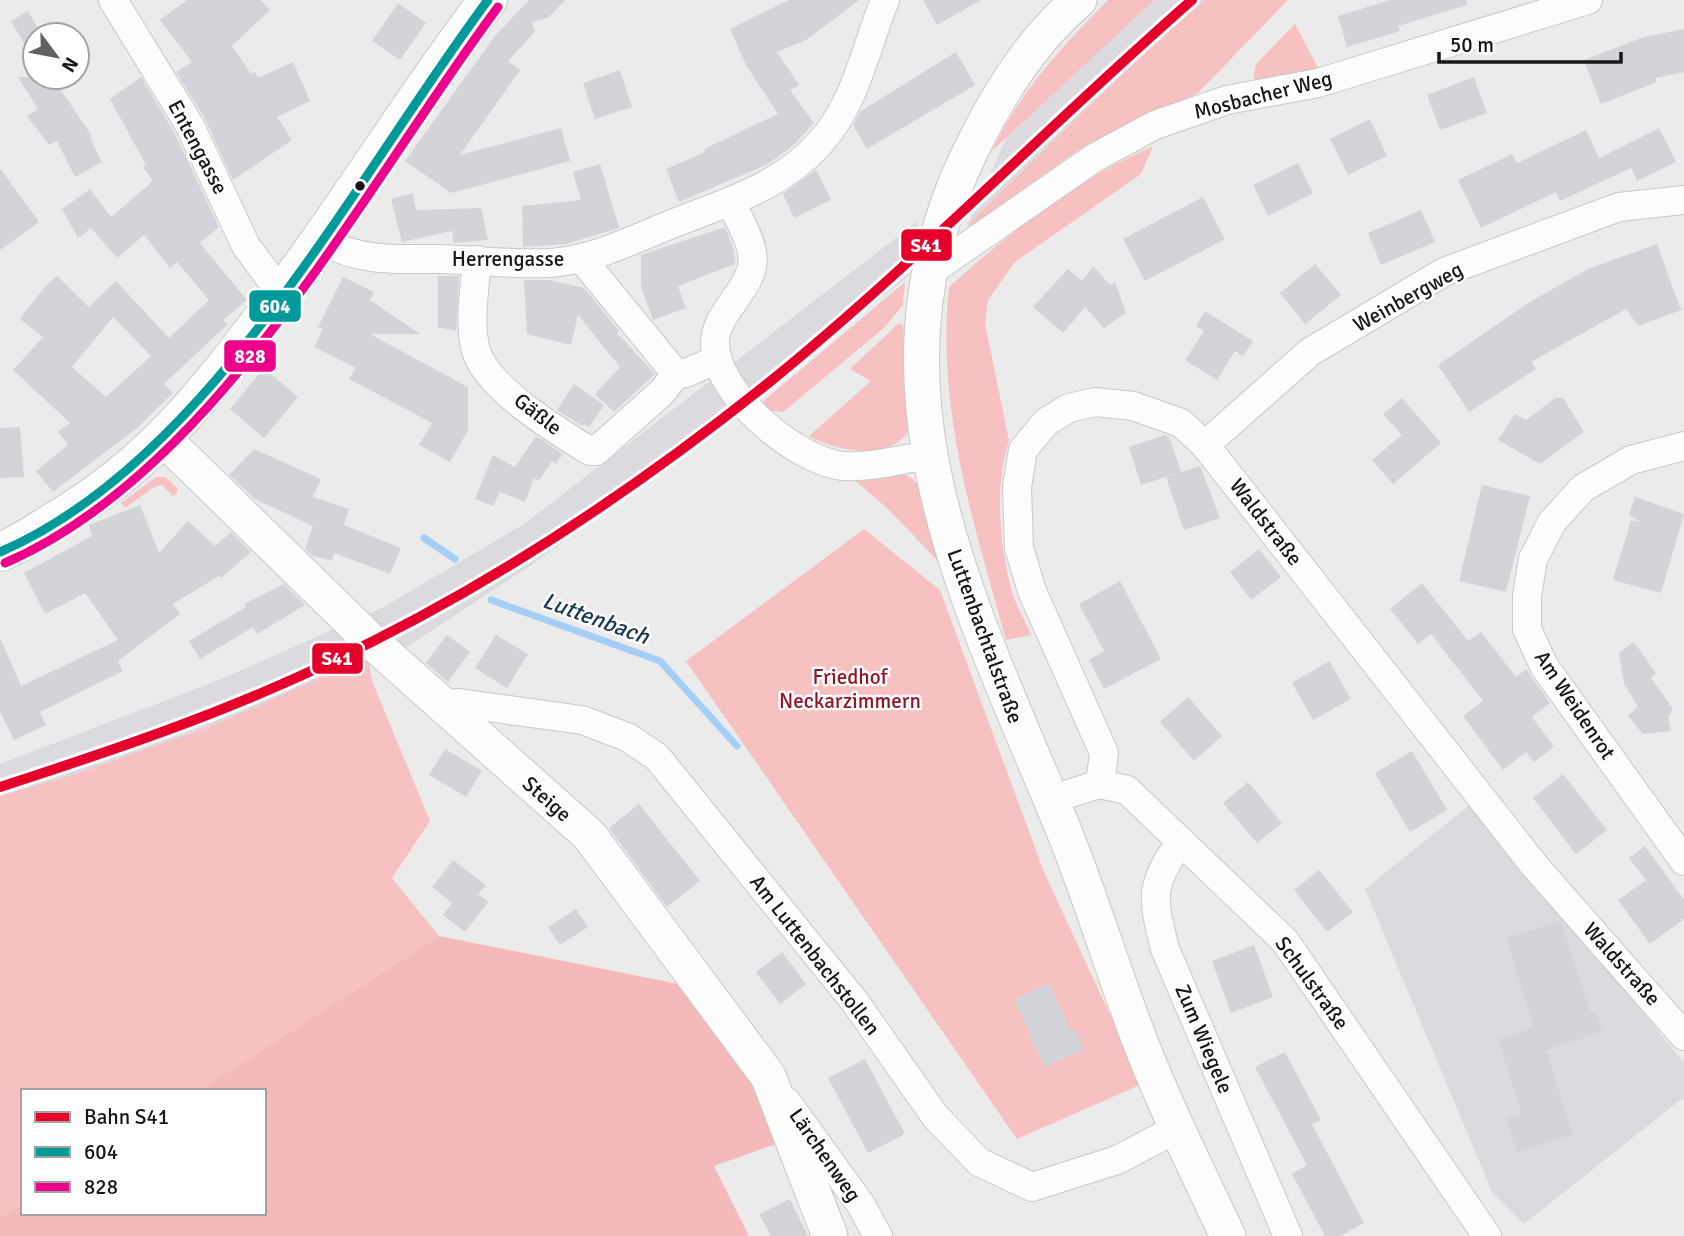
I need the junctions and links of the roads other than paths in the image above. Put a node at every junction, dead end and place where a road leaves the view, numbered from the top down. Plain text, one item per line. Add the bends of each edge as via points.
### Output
1 (113, 0) edge
2 (488, 0) edge
3 (885, 0) edge
4 (1079, 0) edge
5 (1588, 0) edge
6 (1684, 200) edge
7 (731, 203) junction
8 (322, 240) junction
9 (581, 258) junction
10 (477, 260) junction
11 (931, 266) junction
12 (281, 293) junction
13 (721, 367) junction
14 (676, 374) junction
15 (164, 439) junction
16 (1205, 445) junction
17 (1684, 446) edge
18 (929, 455) junction
19 (3, 543) edge
20 (439, 705) junction
21 (1100, 784) junction
22 (1049, 800) junction
23 (1181, 841) junction
24 (1684, 861) edge
25 (1684, 1036) edge
26 (768, 1076) junction
27 (1178, 1128) junction
28 (830, 1236) edge
29 (878, 1236) edge
30 (1228, 1236) edge
31 (1288, 1236) edge
32 (1488, 1236) edge

1 - 12 street, Entengasse via 190,126 246,246
2 - 8 main road
3 - 7 street, Herrengasse via 849,102 820,143 765,188
4 - 11 street, Luttenbachtalstraße via 1018,69 981,129 958,176
5 - 11 street, Mosbacher Weg via 1318,83 1227,100 1155,125 1094,158
6 - 16 street, Weinbergweg via 1619,207 1444,272 1310,352
7 - 9 street, Herrengasse
7 - 13 street via 752,253 752,265 717,325 715,344
8 - 10 street, Herrengasse via 341,252 384,258
8 - 12 main road
9 - 10 street, Herrengasse via 550,263
9 - 14 street
10 - 14 street, Gäßle via 473,331 488,372 539,417 590,451 596,451 662,392
11 - 18 street, Luttenbachtalstraße via 921,320
12 - 15 main road
13 - 14 street, Gäßle
13 - 18 street via 755,418 814,458 844,466
15 - 19 main road via 131,471
15 - 20 street, Steige
16 - 21 street, Waldstraße via 1181,423 1133,407 1095,402 1069,408 1046,422 1023,450 1017,487 1019,548 1032,591 1104,753
16 - 25 street, Waldstraße via 1534,865
17 - 24 street, Am Weidenrot via 1631,460 1583,488 1552,522 1532,559 1527,629 1544,666
18 - 22 street, Luttenbachtalstraße via 965,593
20 - 26 street, Steige via 589,835
20 - 27 street, Am Luttenbachstollen via 459,703 582,720 627,737 657,757 855,1002 935,1116 979,1162 1032,1187 1117,1160
21 - 22 street
21 - 23 street, Schulstraße via 1127,790
22 - 27 street, Luttenbachtalstraße via 1151,1071
23 - 31 street, Zum Wiegele via 1156,881 1154,906 1166,949
23 - 32 street, Schulstraße via 1285,941
26 - 28 street, Steige
26 - 29 street, Lärchenweg via 861,1205
27 - 30 street, Luttenbachtalstraße

